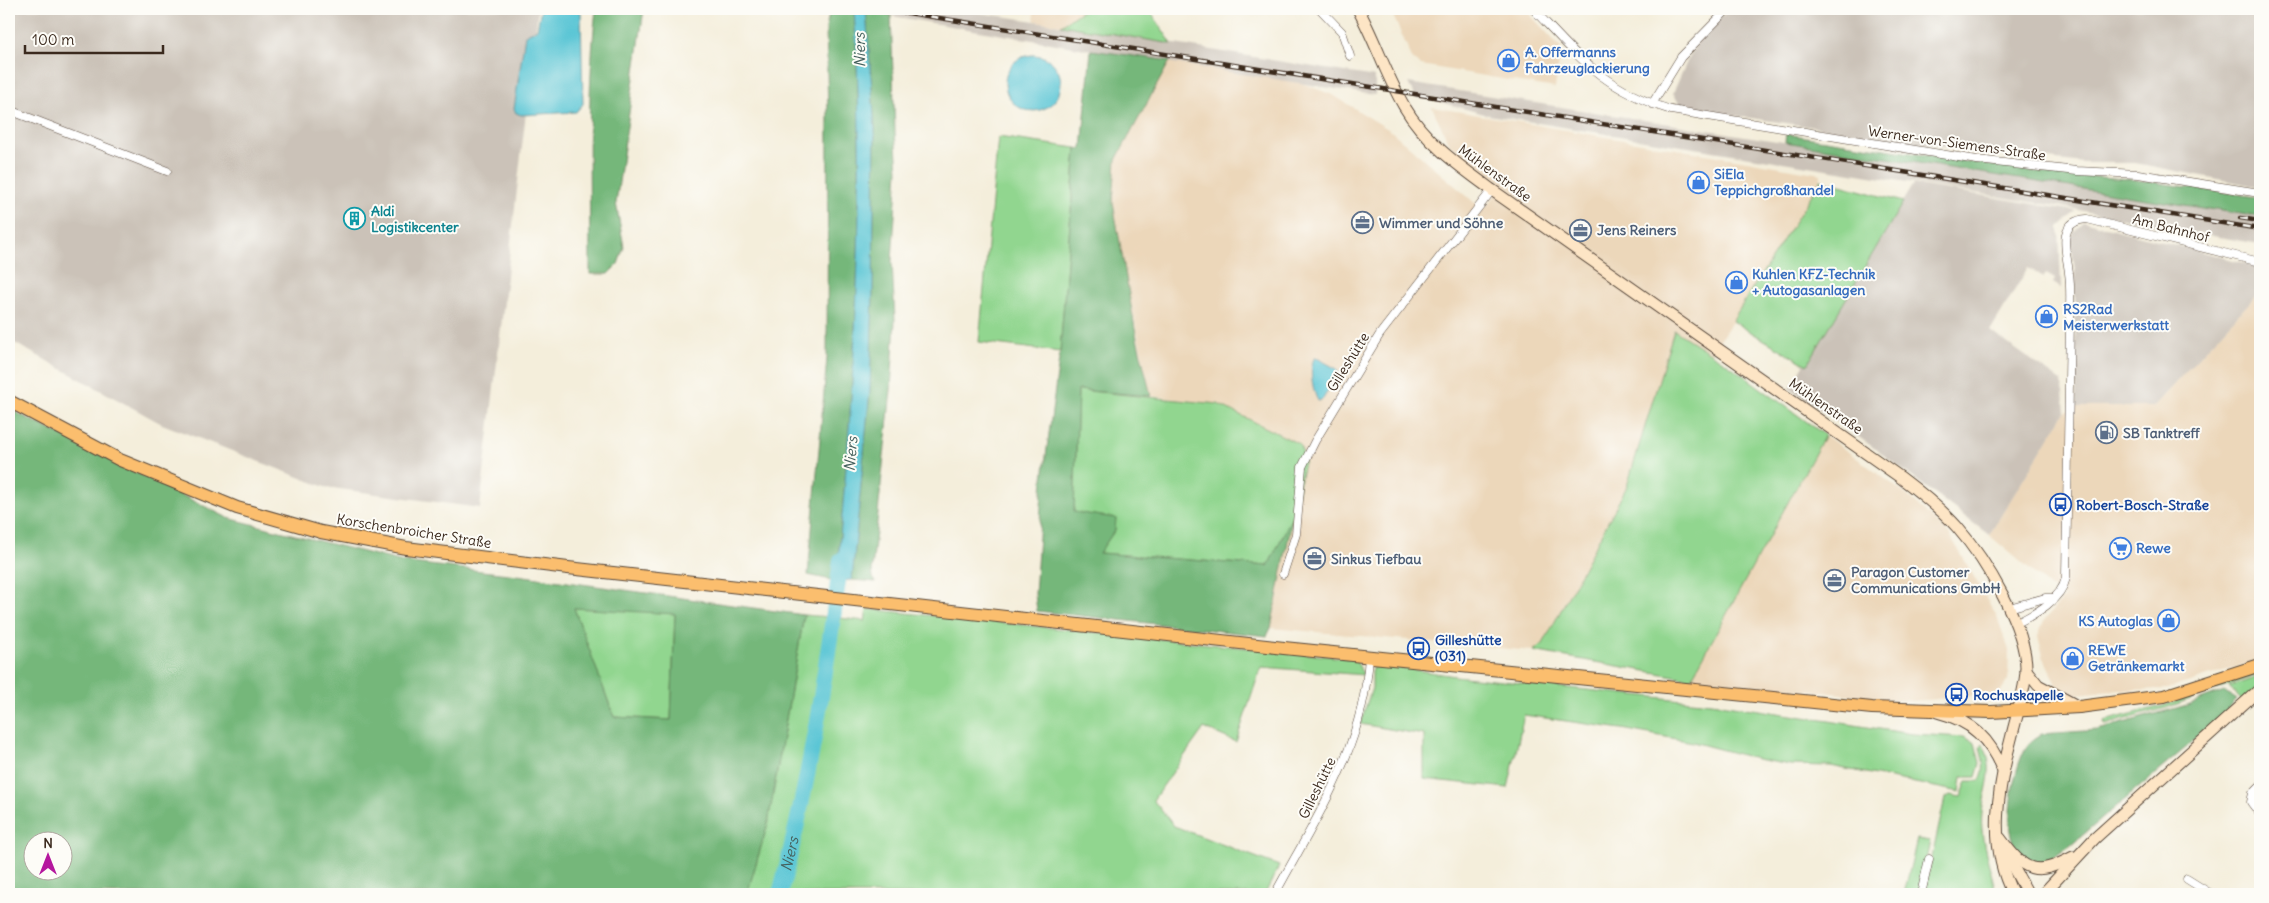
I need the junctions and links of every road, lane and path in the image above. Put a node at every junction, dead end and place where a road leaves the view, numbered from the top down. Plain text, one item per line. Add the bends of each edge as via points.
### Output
1 (1320, 9) edge
2 (1358, 9) edge
3 (1533, 9) edge
4 (1728, 9) edge
5 (1350, 56) dead end
6 (1652, 104) junction
7 (9, 110) edge
8 (167, 171) dead end
9 (1492, 190) junction
10 (2260, 193) edge
11 (2260, 262) edge
12 (9, 401) edge
13 (1283, 574) dead end
14 (2053, 598) junction
15 (2009, 608) junction
16 (2016, 623) junction
17 (1370, 656) junction
18 (2260, 666) edge
19 (2026, 670) junction
20 (2260, 689) edge
21 (2079, 707) junction
22 (1930, 711) junction
23 (2018, 711) junction
24 (2003, 771) junction
25 (2260, 786) edge
26 (2260, 814) edge
27 (1999, 837) junction
28 (2078, 854) junction
29 (1929, 859) dead end
30 (2187, 879) dead end
31 (1275, 894) edge
32 (1921, 894) edge
33 (2013, 894) edge
34 (2028, 894) edge
35 (2043, 894) edge
36 (2211, 894) edge

1 - 5 street via 1342,32
2 - 9 street, Mühlenstraße via 1410,116 1440,150
3 - 6 street, Werner-von-Siemens-Straße via 1595,72 1613,86
4 - 6 street via 1682,57
6 - 10 street, Werner-von-Siemens-Straße via 1699,116 1901,149 2077,171 2138,174
7 - 8 street
9 - 13 street, Gilleshütte via 1380,334 1315,441 1302,466 1296,534
9 - 15 street, Mühlenstraße via 1923,495 1964,536
11 - 14 street, Am Bahnhof via 2090,220 2076,221 2067,230 2064,242 2070,275 2070,310 2066,575 2063,587
12 - 17 main road, Korschenbroicher Straße via 120,460 237,508 321,532 406,548 853,601
14 - 15 street
14 - 16 street via 2034,614
15 - 16 street, Mühlenstraße
16 - 19 street, Mühlenstraße via 2024,648
17 - 22 main road, Korschenbroicher Straße via 1804,702
17 - 31 street, Gilleshütte via 1365,702 1339,778
18 - 21 main road, Korschenbroicher Straße via 2164,696
19 - 21 street via 2038,685
19 - 23 street, Mühlenstraße
20 - 28 street
21 - 23 main road, Korschenbroicher Straße
22 - 23 main road, Korschenbroicher Straße
22 - 24 street via 1947,715 1985,738 1995,751
23 - 24 street, Mühlenstraße
24 - 27 street, Mühlenstraße via 1997,806
25 - 26 street via 2253,793 2251,802
27 - 28 street via 2016,860 2032,868 2053,866
27 - 33 street, Mühlenstraße via 2002,868
27 - 34 street, Mühlenstraße
28 - 35 street
29 - 32 street
30 - 36 street

